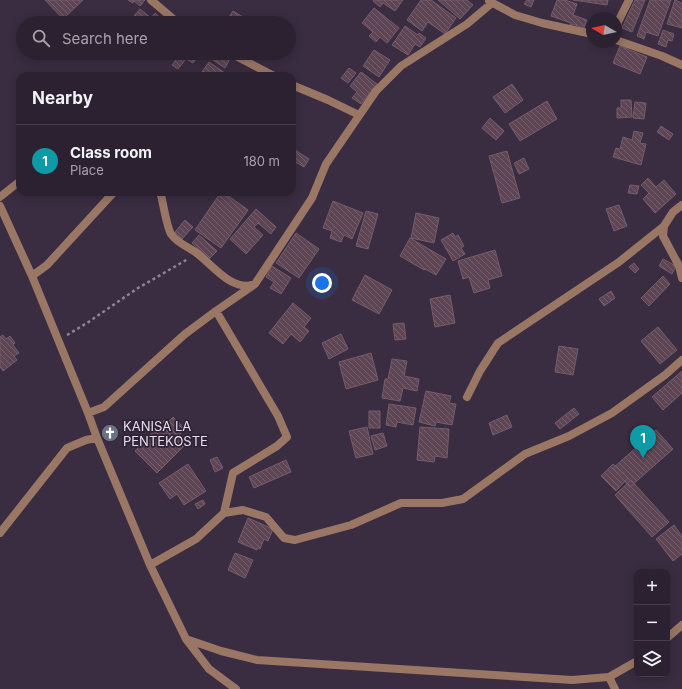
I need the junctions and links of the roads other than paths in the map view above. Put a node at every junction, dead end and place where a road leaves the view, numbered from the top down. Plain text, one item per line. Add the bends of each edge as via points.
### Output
1 (151, 0) edge
2 (629, 0) edge
3 (490, 2) edge
4 (622, 14) edge
5 (170, 16) edge
6 (586, 33) edge
7 (622, 42) edge
8 (243, 60) edge
9 (682, 64) edge
10 (266, 72) edge
11 (296, 87) edge
12 (360, 115) junction
13 (16, 184) edge
14 (110, 196) edge
15 (163, 196) edge
16 (0, 197) edge
17 (682, 205) edge
18 (0, 206) edge
19 (664, 226) junction
20 (32, 276) junction
21 (682, 278) edge
22 (255, 284) junction
23 (216, 310) junction
24 (682, 360) edge
25 (467, 397) dead end
26 (88, 414) junction
27 (97, 438) junction
28 (224, 513) junction
29 (0, 533) edge
30 (150, 565) junction
31 (682, 625) edge
32 (670, 635) edge
33 (186, 639) junction
34 (634, 663) edge
35 (609, 677) junction
36 (236, 689) edge
37 (615, 689) edge

1 - 5 street
2 - 4 street
3 - 6 street via 515,15
3 - 12 street via 467,24 401,66 376,91
7 - 9 street
8 - 10 street
11 - 12 street
12 - 22 street via 326,164 312,198
13 - 16 street
14 - 20 street via 47,265
15 - 22 street via 170,233 180,243 198,254 221,275 239,285
17 - 19 street via 673,212
18 - 20 street
19 - 21 street via 663,236 679,266
19 - 25 street via 619,262 498,343
20 - 26 street
22 - 23 street
23 - 26 street via 185,334 104,407
23 - 28 street via 287,436 277,446 233,473
24 - 28 street via 612,413 569,436 525,454 463,499 442,503 401,503 351,525 295,540 284,538 266,517 243,510
26 - 27 street
27 - 29 street via 67,448
27 - 30 street
28 - 30 street via 196,539
30 - 33 street
31 - 32 street
33 - 35 street via 257,660 572,680
33 - 36 street via 209,669
34 - 35 street
35 - 37 street

